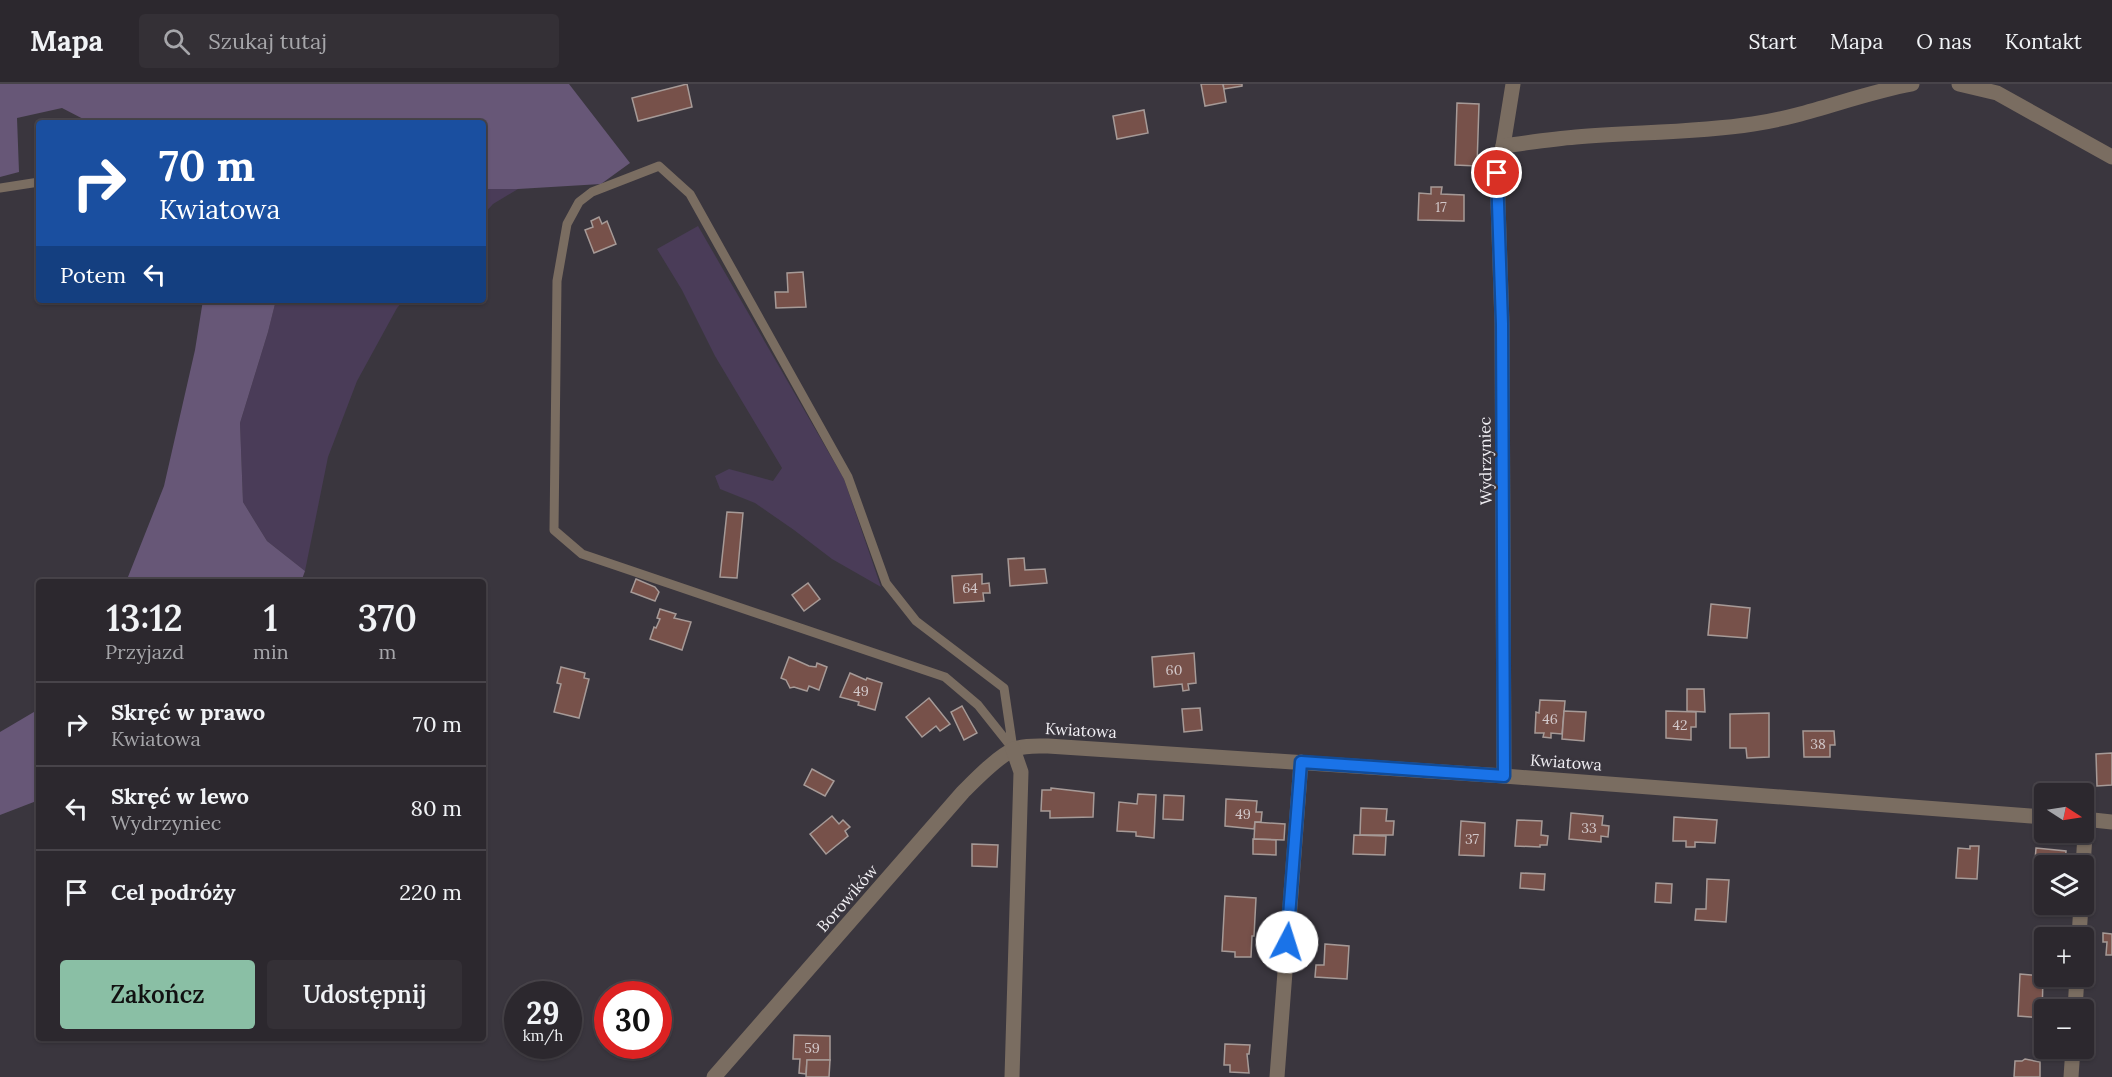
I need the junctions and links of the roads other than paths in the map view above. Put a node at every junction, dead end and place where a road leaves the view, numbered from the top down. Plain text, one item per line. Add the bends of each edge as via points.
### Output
1 (1513, 84) edge
2 (1912, 84) edge
3 (1959, 84) edge
4 (1503, 146) junction
5 (2112, 157) edge
6 (36, 182) edge
7 (0, 188) edge
8 (1013, 749) junction
9 (1301, 762) junction
10 (1504, 776) junction
11 (2034, 816) edge
12 (2094, 820) edge
13 (2112, 822) edge
14 (2072, 1059) edge
15 (714, 1077) edge
16 (1012, 1077) edge
17 (1277, 1077) edge
18 (2071, 1077) edge

1 - 4 street, Wydrzyniec
2 - 4 street via 1807,114 1754,124
3 - 5 street via 1997,93
4 - 10 street, Wydrzyniec via 1497,173 1502,336
6 - 7 lane
8 - 8 lane via 978,705 945,677 582,554 554,530 557,281 567,224 579,202 592,192 659,166 690,194 848,477 886,583 916,621 1004,688
8 - 9 street, Kwiatowa via 1048,746
8 - 15 street, Borowików via 963,792
8 - 16 street via 1021,772
9 - 10 street, Kwiatowa
9 - 17 street
10 - 11 street, Kwiatowa
12 - 13 street
14 - 18 street

